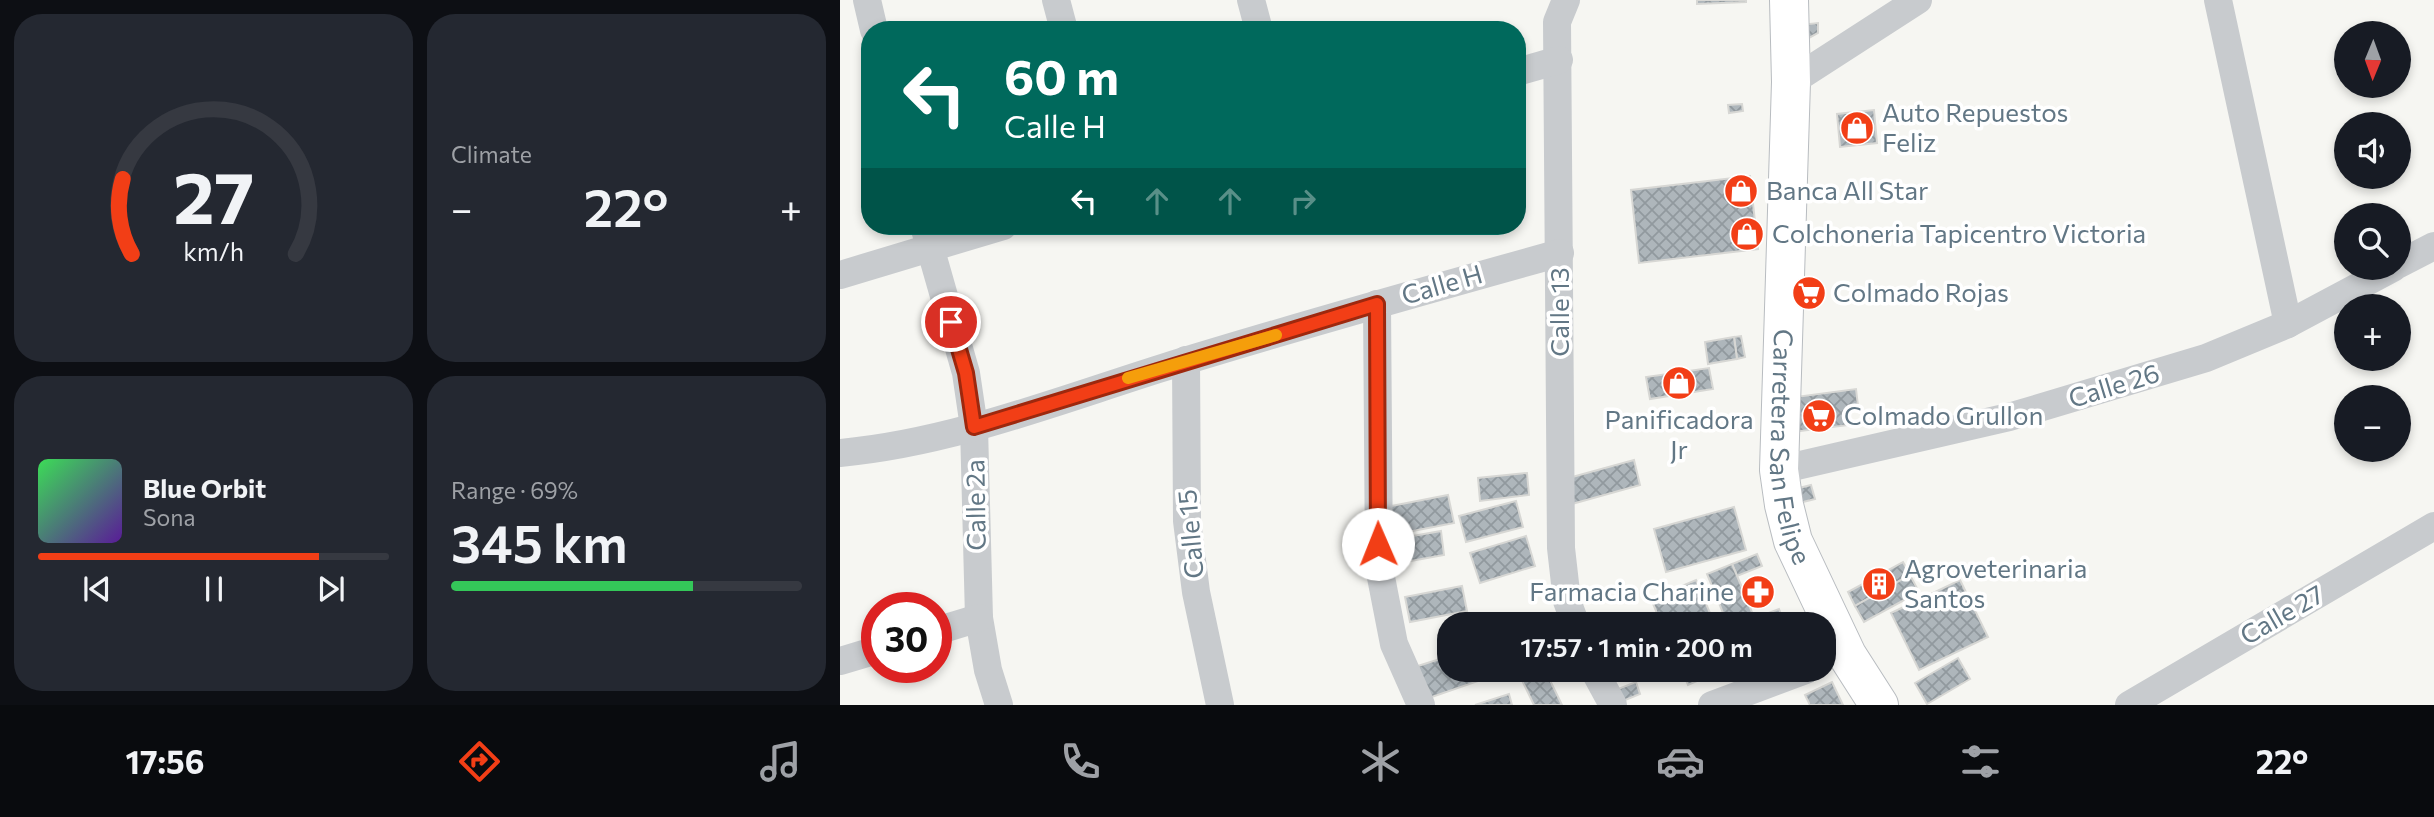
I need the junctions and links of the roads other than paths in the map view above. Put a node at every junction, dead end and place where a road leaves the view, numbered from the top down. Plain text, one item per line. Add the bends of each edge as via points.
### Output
1 (867, 0) edge
2 (1056, 0) edge
3 (1251, 0) edge
4 (1566, 0) edge
5 (1789, 0) edge
6 (1918, 0) edge
7 (2218, 0) edge
8 (872, 21) edge
9 (1062, 21) edge
10 (1257, 21) edge
11 (1559, 60) junction
12 (1526, 69) edge
13 (1791, 82) junction
14 (927, 236) edge
15 (2434, 246) edge
16 (1560, 253) junction
17 (2411, 258) edge
18 (840, 275) edge
19 (2370, 280) edge
20 (1377, 304) junction
21 (2288, 324) junction
22 (1186, 360) junction
23 (974, 427) junction
24 (840, 453) edge
25 (1779, 470) junction
26 (2434, 526) edge
27 (1571, 612) edge
28 (1818, 612) edge
29 (979, 618) junction
30 (952, 626) edge
31 (861, 655) edge
32 (1836, 660) edge
33 (840, 661) edge
34 (1601, 682) edge
35 (1774, 682) edge
36 (999, 705) edge
37 (1220, 705) edge
38 (1421, 705) edge
39 (1613, 705) edge
40 (1712, 705) edge
41 (1879, 705) edge
42 (2129, 705) edge

1 - 8 street
2 - 9 street
3 - 10 street
4 - 11 street, Calle 13 via 1557,22
5 - 13 main road, Carretera San Felipe
6 - 13 street
7 - 21 street
11 - 12 street
11 - 16 street, Calle 13
13 - 25 main road, Carretera San Felipe
14 - 18 street
14 - 23 street, Calle 2a via 966,373
15 - 17 street
16 - 20 street, Calle H
16 - 27 street, Calle 13 via 1562,548
19 - 21 street, Calle 26
20 - 22 street, Calle H
20 - 38 street via 1379,567 1394,644
21 - 25 street, Calle 26 via 2206,358 2009,417
22 - 23 street, Calle H
22 - 37 street, Calle 15 via 1187,521 1196,592
23 - 24 street, Calle H
23 - 29 street, Calle 2a
25 - 28 main road, Carretera San Felipe via 1793,541
26 - 42 street, Calle 27
29 - 30 street
29 - 36 street, Calle 2a
31 - 33 street
32 - 41 main road, Carretera San Felipe
34 - 39 street
35 - 40 street

